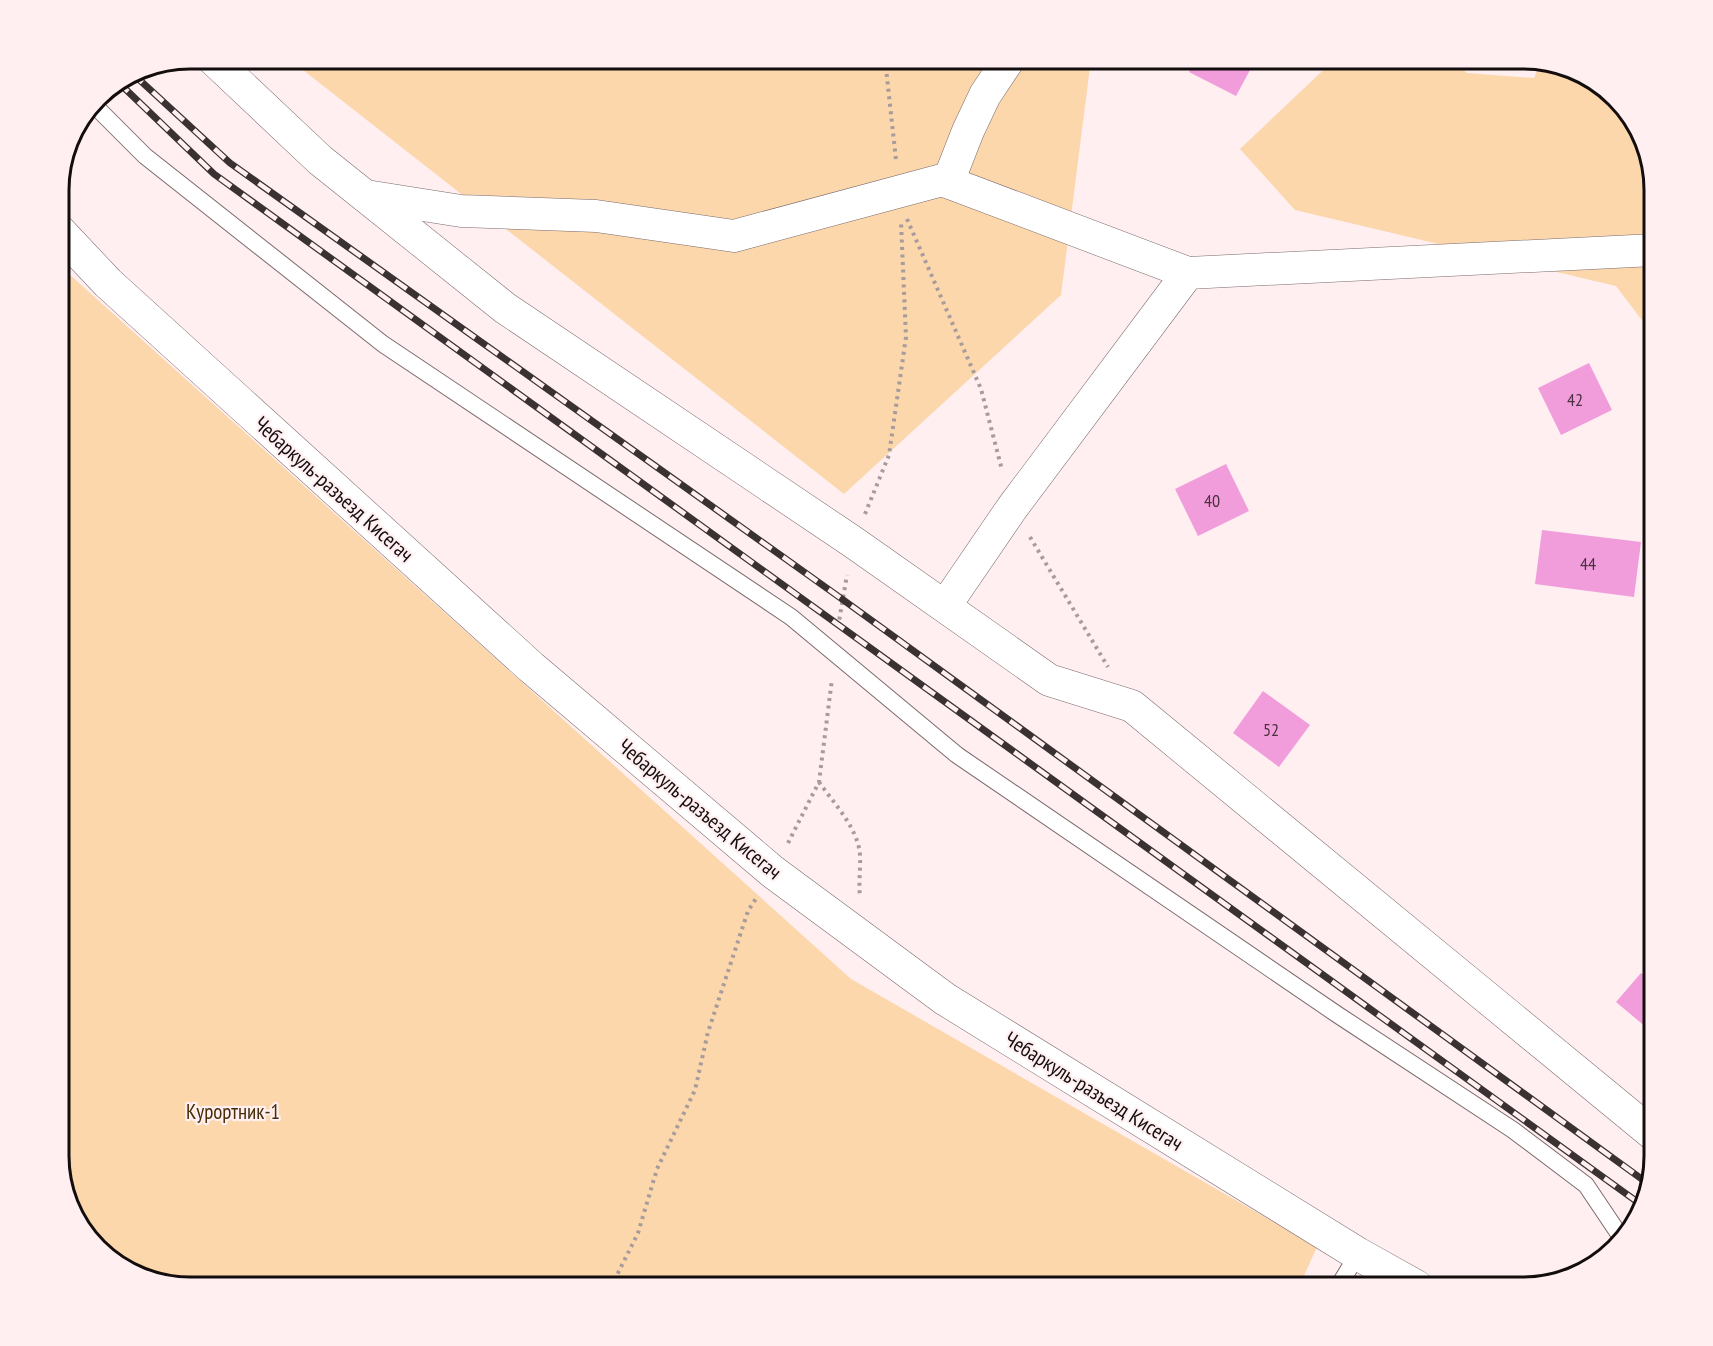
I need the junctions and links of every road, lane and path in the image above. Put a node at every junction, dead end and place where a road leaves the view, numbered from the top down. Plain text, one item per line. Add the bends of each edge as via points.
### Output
1 (225, 69) edge
2 (886, 69) edge
3 (1002, 69) edge
4 (99, 110) edge
5 (897, 171) dead end
6 (948, 183) junction
7 (365, 196) junction
8 (901, 215) dead end
9 (69, 241) edge
10 (1644, 250) edge
11 (1188, 273) junction
12 (853, 542) junction
13 (945, 606) junction
14 (835, 653) junction
15 (819, 782) junction
16 (773, 872) junction
17 (868, 942) junction
18 (1644, 1127) edge
19 (1617, 1232) edge
20 (1358, 1254) junction
21 (616, 1277) edge
22 (1344, 1277) edge
23 (1399, 1277) edge

1 - 7 street via 320,160
2 - 5 path
3 - 6 street via 985,95
4 - 14 lane via 145,156 383,344 791,617
6 - 7 street via 942,180 734,236 596,216 461,211
6 - 11 street
7 - 12 street via 505,308
8 - 12 path via 906,337 889,455
9 - 16 street, Чебаркуль-разъезд Кисегач via 117,291 531,668
10 - 11 street
11 - 13 street via 1012,508
12 - 13 street
12 - 14 path
13 - 18 street via 1049,680 1132,706
14 - 15 path
14 - 19 lane via 957,754 1513,1130 1586,1185
15 - 16 path
15 - 17 path via 860,848 858,882
16 - 17 street, Чебаркуль-разъезд Кисегач
16 - 21 path via 748,911 708,1032 695,1090 657,1169 638,1233
17 - 20 street, Чебаркуль-разъезд Кисегач via 945,999
20 - 22 lane
20 - 23 street, Чебаркуль-разъезд Кисегач

